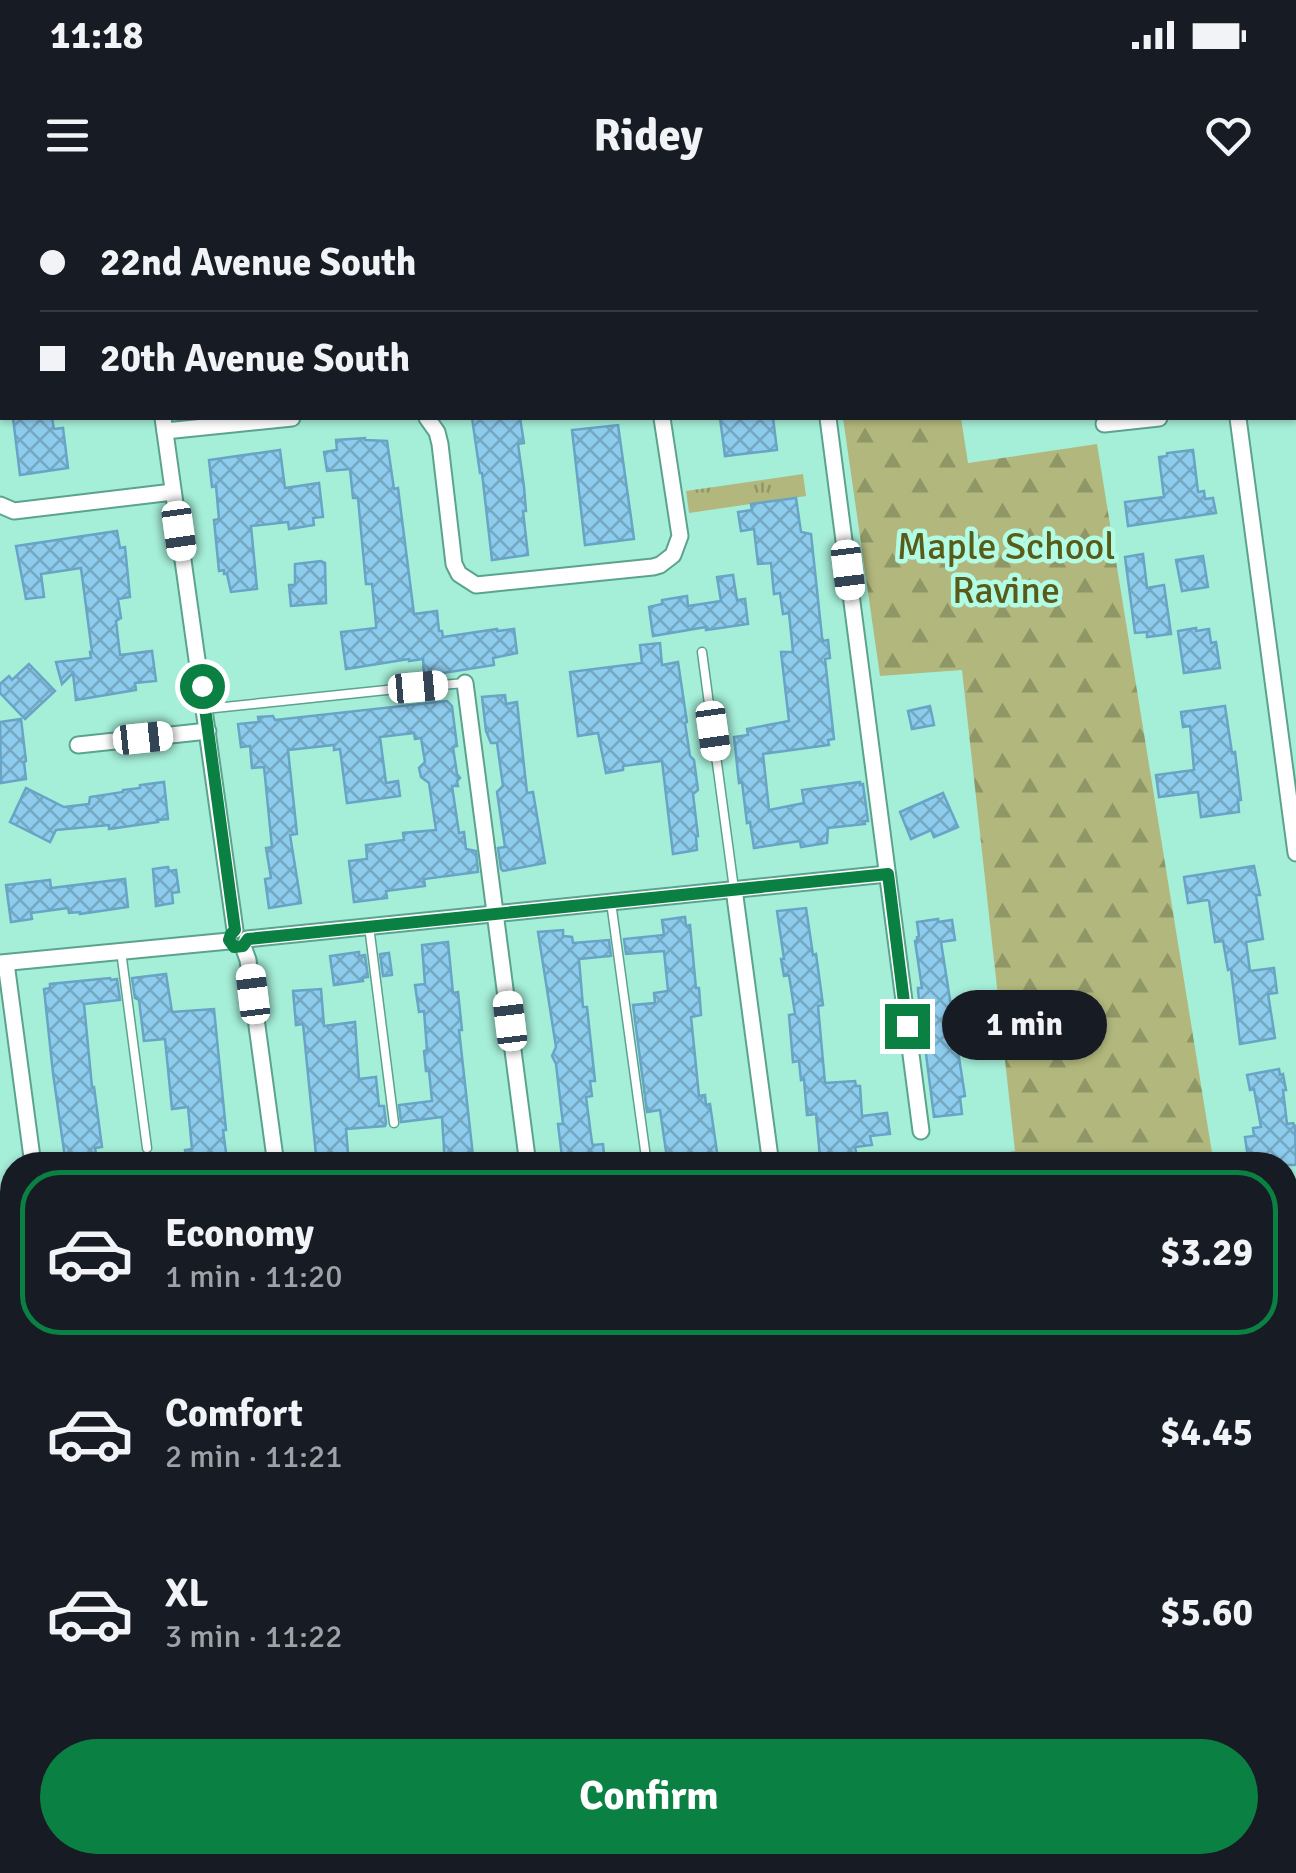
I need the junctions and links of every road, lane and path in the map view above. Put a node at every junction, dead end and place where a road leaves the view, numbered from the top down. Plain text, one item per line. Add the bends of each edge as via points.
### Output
1 (249, 420) edge
2 (429, 420) edge
3 (662, 420) edge
4 (828, 420) edge
5 (1238, 420) edge
6 (164, 424) edge
7 (174, 492) junction
8 (0, 505) edge
9 (702, 652) dead end
10 (465, 683) joint
11 (418, 687) dead end
12 (396, 689) dead end
13 (205, 708) junction
14 (208, 731) junction
15 (78, 745) dead end
16 (1295, 842) edge
17 (888, 874) junction
18 (734, 889) junction
19 (610, 902) junction
20 (497, 913) junction
21 (368, 926) junction
22 (239, 939) junction
23 (120, 952) junction
24 (3, 963) edge
25 (394, 1123) dead end
26 (921, 1131) dead end
27 (147, 1148) dead end
28 (31, 1152) edge
29 (274, 1152) edge
30 (526, 1152) edge
31 (645, 1152) edge
32 (768, 1152) edge

1 - 6 street
2 - 3 street via 438,432 454,564 476,585 653,567 673,555 680,536
4 - 17 street
5 - 16 street
6 - 7 street
7 - 8 street via 14,511
7 - 13 street
9 - 18 lane
10 - 11 lane
10 - 20 street
12 - 13 lane
13 - 14 street
14 - 15 street
14 - 22 street
17 - 18 street
17 - 26 street
18 - 19 street
18 - 32 street
19 - 20 street
19 - 31 lane
20 - 21 street
20 - 30 street
21 - 22 street
21 - 25 lane
22 - 23 street
22 - 29 street via 248,960
23 - 24 street
23 - 27 lane
24 - 28 street

